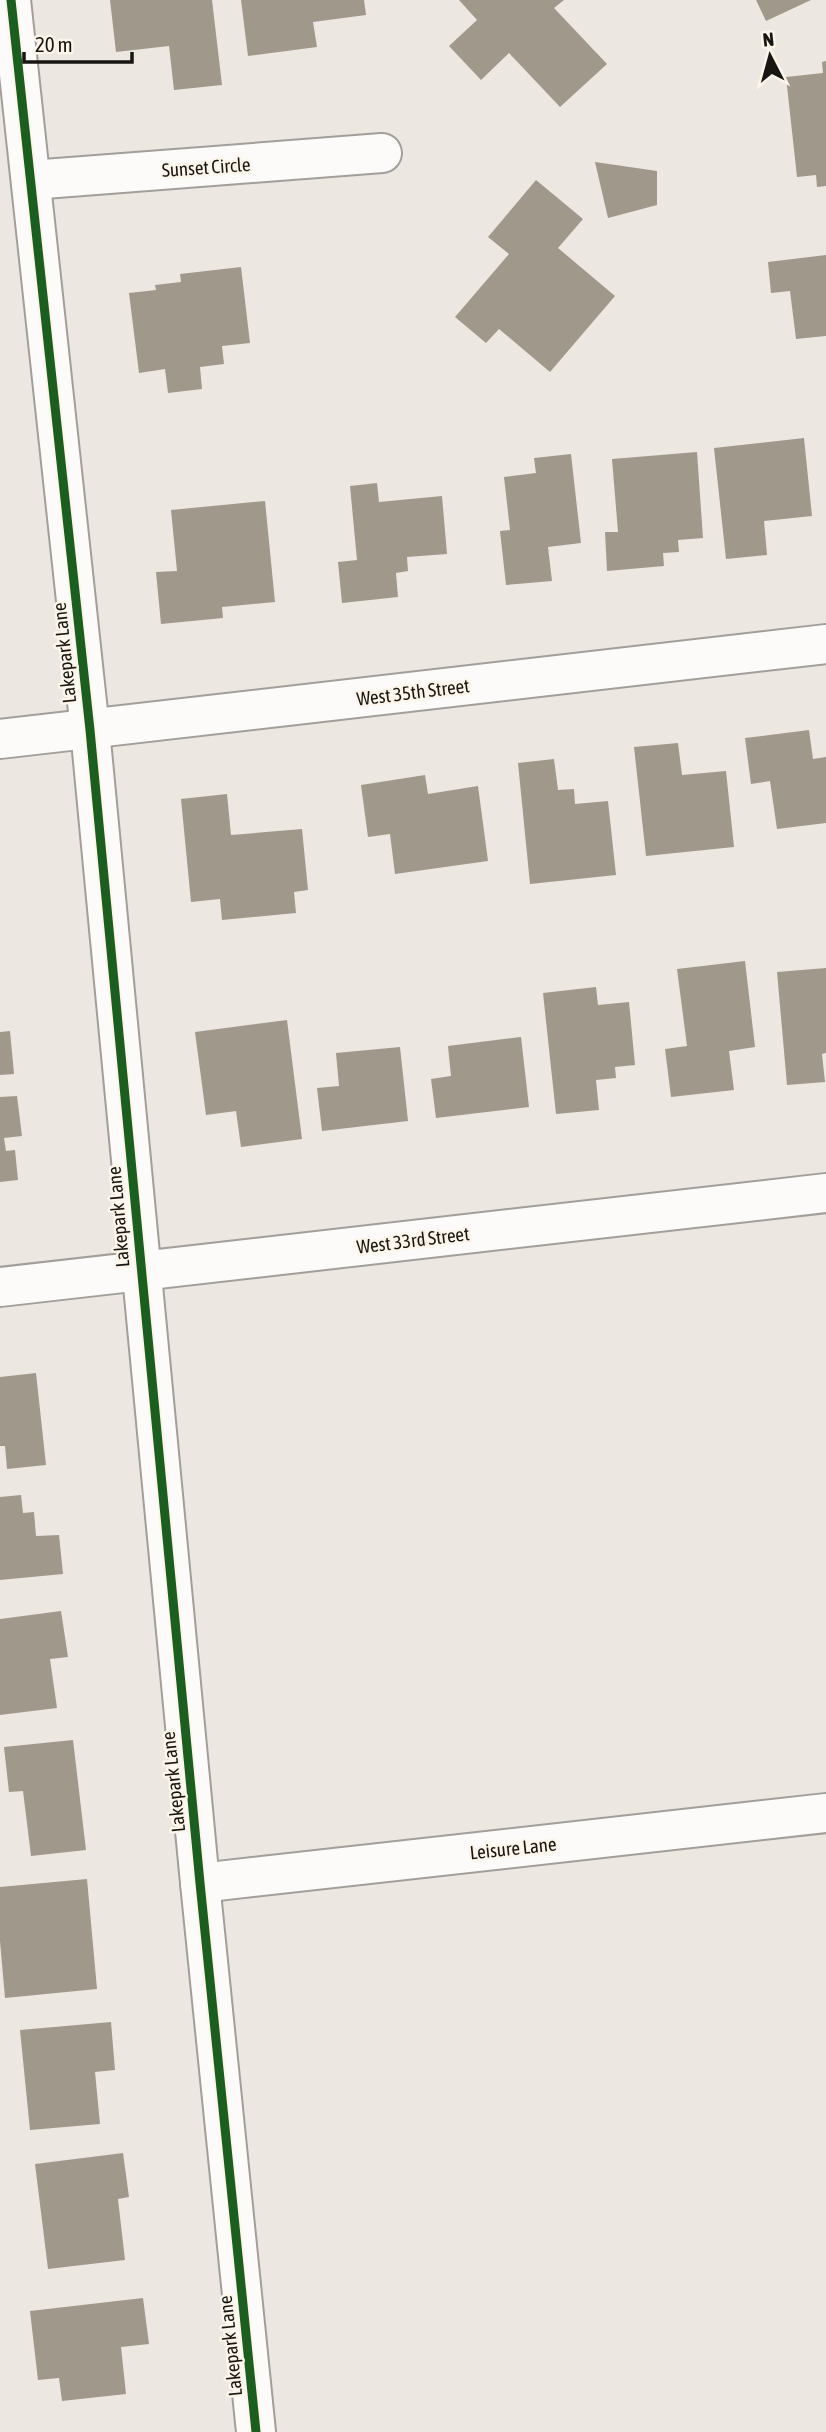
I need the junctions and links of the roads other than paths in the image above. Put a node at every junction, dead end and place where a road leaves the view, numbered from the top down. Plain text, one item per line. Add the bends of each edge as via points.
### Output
1 (12, 0) edge
2 (382, 153) dead end
3 (31, 180) junction
4 (826, 644) edge
5 (90, 730) junction
6 (0, 739) edge
7 (826, 1193) edge
8 (141, 1271) junction
9 (0, 1287) edge
10 (826, 1814) edge
11 (200, 1883) junction
12 (256, 2432) edge

1 - 3 street, Lakepark Lane
2 - 3 street, Sunset Circle
3 - 5 street, Lakepark Lane
4 - 5 street, West 35th Street
5 - 6 street, West 35th Street
5 - 8 street, Lakepark Lane
7 - 8 street, West 33rd Street
8 - 9 street, West 33rd Street
8 - 11 street, Lakepark Lane
10 - 11 street, Leisure Lane
11 - 12 street, Lakepark Lane

